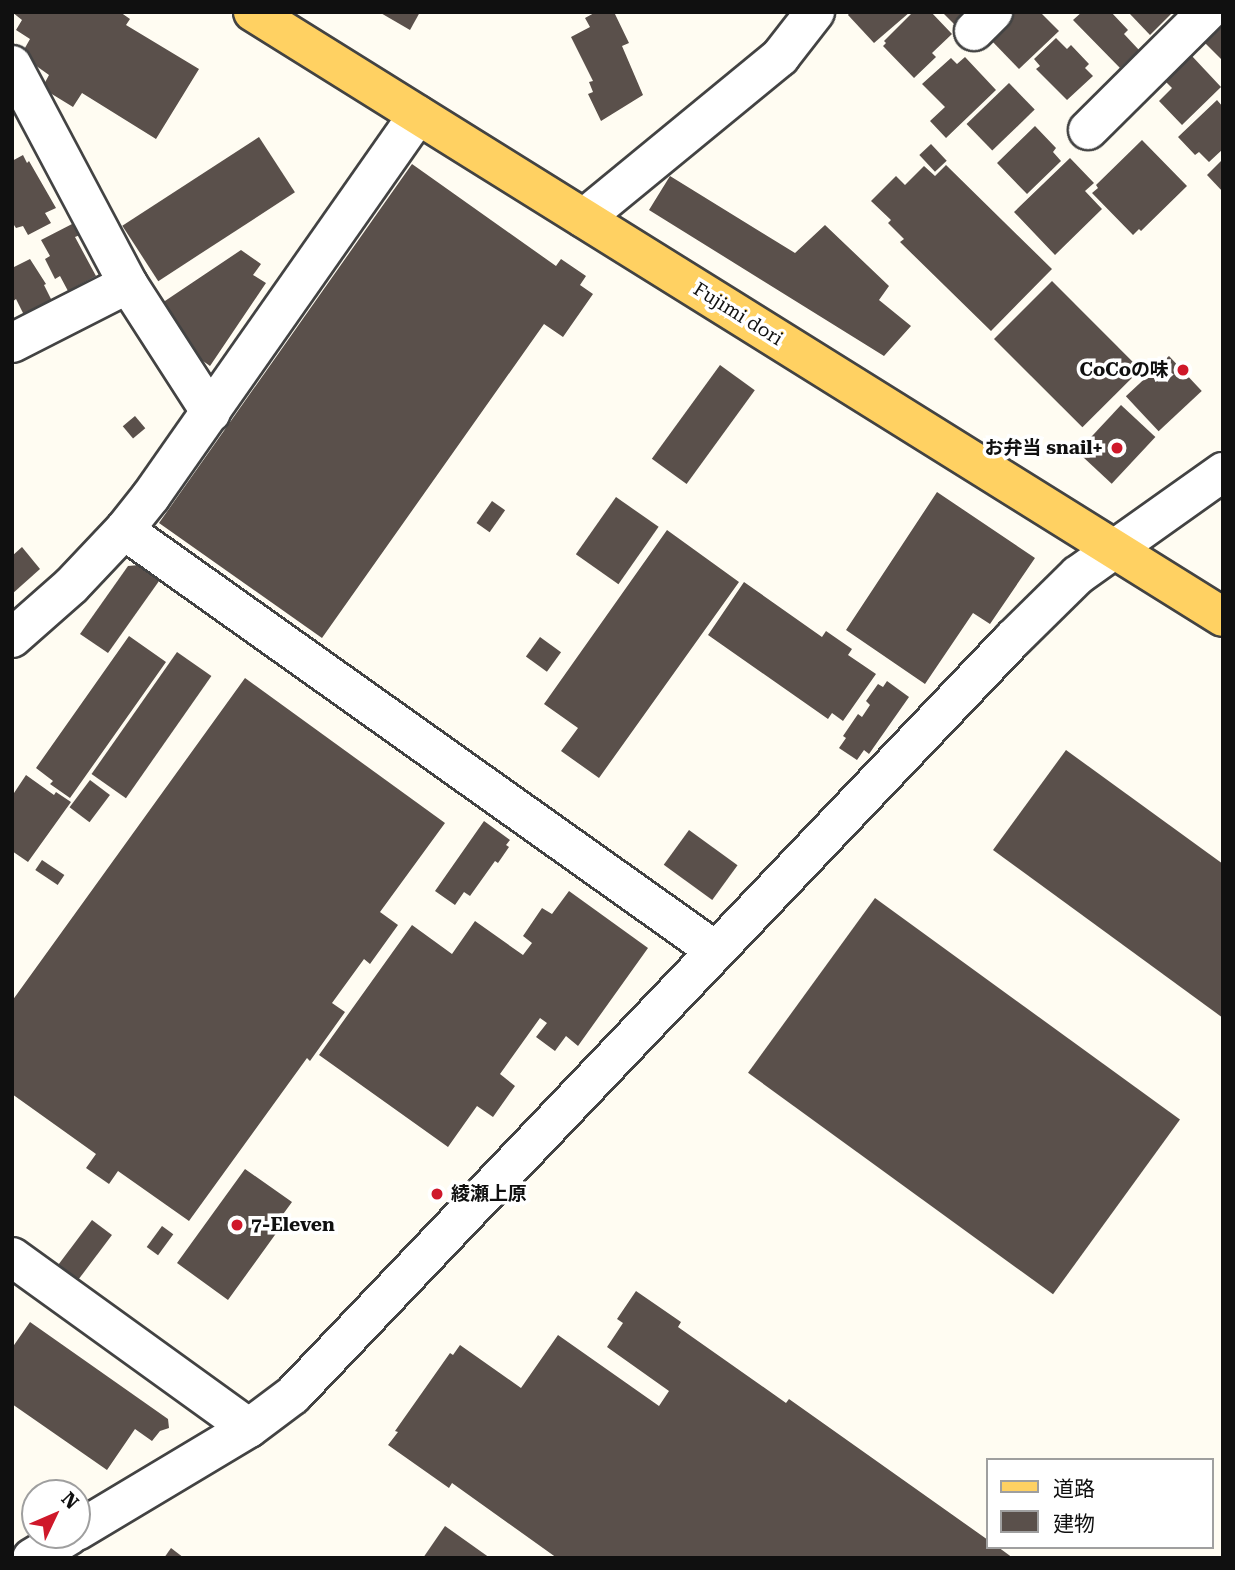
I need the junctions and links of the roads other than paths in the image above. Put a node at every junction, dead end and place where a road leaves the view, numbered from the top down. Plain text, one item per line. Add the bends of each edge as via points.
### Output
1 (253, 12) edge
2 (816, 12) edge
3 (1207, 12) edge
4 (12, 65) edge
5 (418, 115) junction
6 (1088, 130) dead end
7 (584, 218) junction
8 (128, 284) junction
9 (12, 343) edge
10 (211, 413) junction
11 (1223, 472) edge
12 (124, 530) junction
13 (1113, 548) junction
14 (1223, 617) edge
15 (12, 639) edge
16 (716, 951) junction
17 (12, 1257) edge
18 (249, 1428) junction
19 (91, 1523) edge
20 (47, 1549) edge
21 (32, 1558) edge

1 - 5 main road, Fujimi dori
2 - 7 street via 780,57
3 - 6 street
4 - 8 street
5 - 7 main road, Fujimi dori
5 - 10 street
7 - 13 main road, Fujimi dori
8 - 9 street
8 - 10 street
10 - 12 street
11 - 13 street
12 - 15 street
12 - 16 street
13 - 14 main road, Fujimi dori
13 - 16 street via 1078,575 1013,639
16 - 18 street via 293,1395
17 - 18 street
18 - 19 street
20 - 21 street

